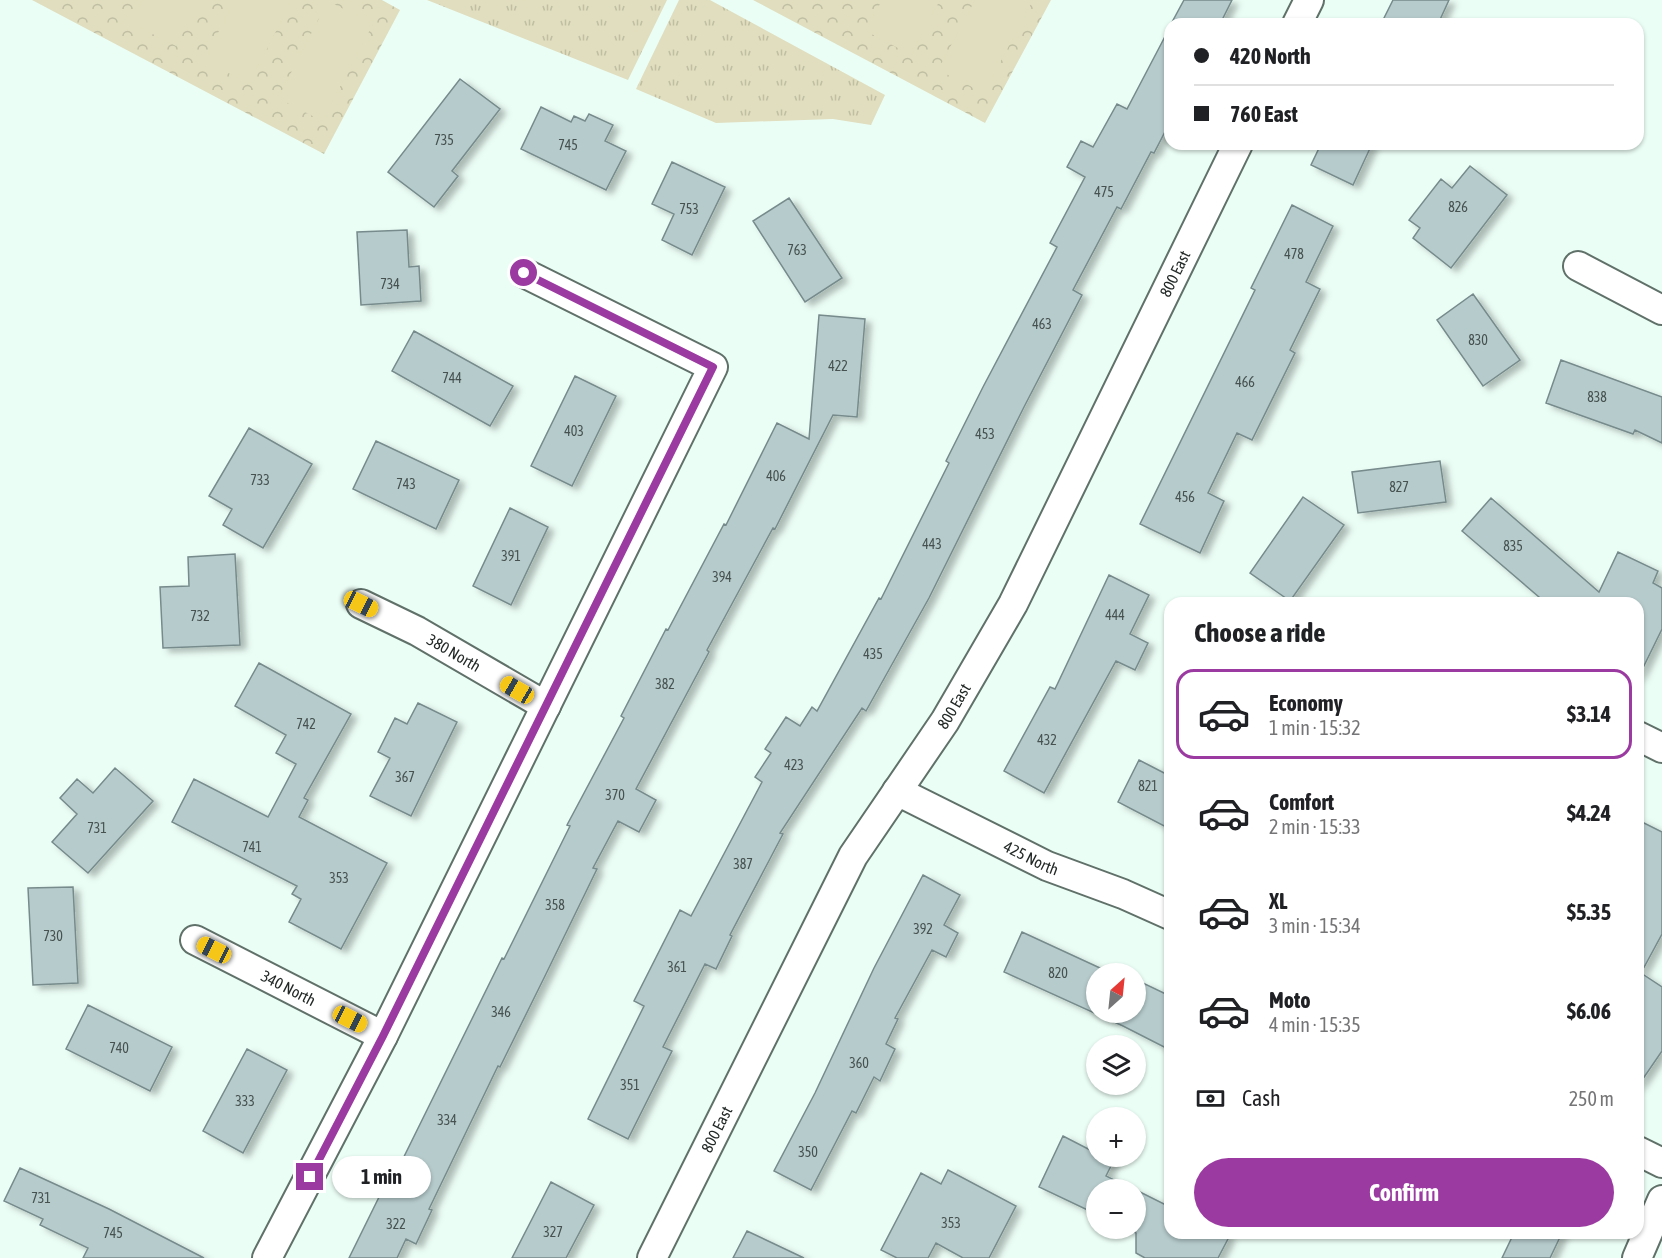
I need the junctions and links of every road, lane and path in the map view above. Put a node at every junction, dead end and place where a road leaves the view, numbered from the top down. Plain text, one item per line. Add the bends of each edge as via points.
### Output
1 (1309, 0) edge
2 (1300, 18) edge
3 (1235, 150) edge
4 (1578, 266) dead end
5 (524, 273) dead end
6 (1662, 310) edge
7 (361, 604) dead end
8 (546, 706) junction
9 (1644, 739) edge
10 (1662, 748) edge
11 (897, 791) junction
12 (1164, 912) edge
13 (195, 940) dead end
14 (383, 1036) junction
15 (1644, 1154) edge
16 (1662, 1163) edge
17 (1662, 1200) edge
18 (267, 1258) edge
19 (652, 1258) edge
20 (1637, 1258) edge

1 - 2 street
3 - 11 street, 800 East via 1013,604 945,722
4 - 6 street
5 - 8 street via 713,367
7 - 8 street, 380 North via 417,631
8 - 14 street
9 - 10 street
11 - 12 street, 425 North via 1047,866
11 - 19 street, 800 East via 853,856
13 - 14 street, 340 North
14 - 18 street
15 - 16 street
17 - 20 street

